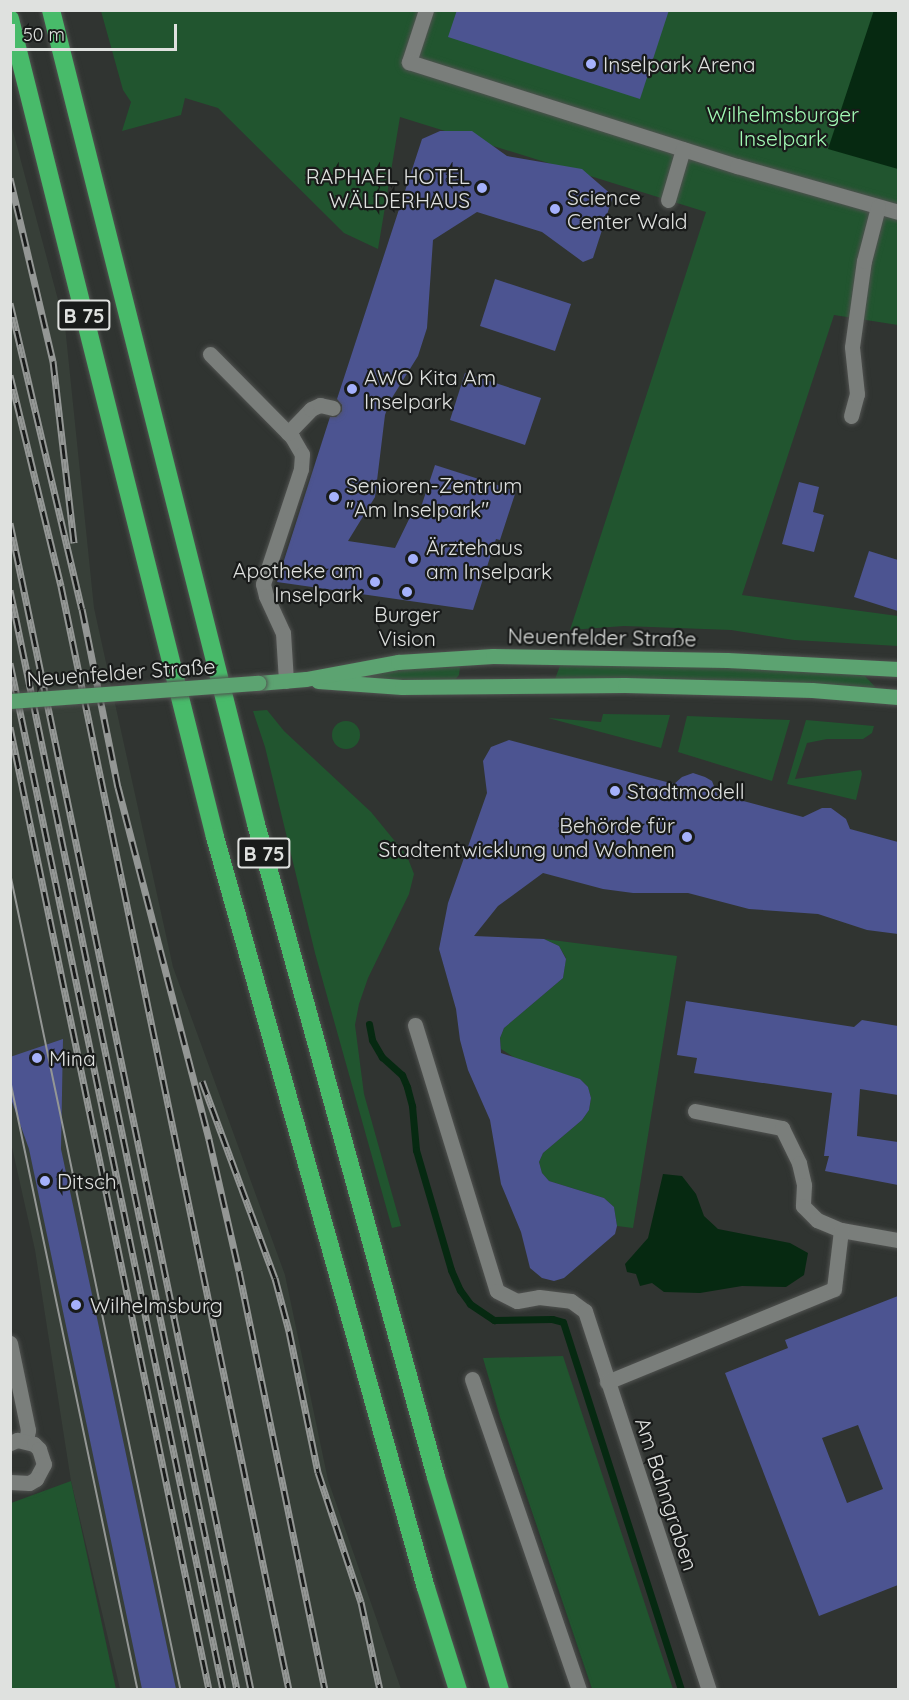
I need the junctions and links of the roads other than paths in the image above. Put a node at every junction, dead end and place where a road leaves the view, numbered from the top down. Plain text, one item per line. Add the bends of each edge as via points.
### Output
1 (51, 10) edge
2 (426, 10) edge
3 (10, 19) edge
4 (684, 149) junction
5 (668, 200) dead end
6 (878, 207) junction
7 (898, 212) edge
8 (213, 357) dead end
9 (333, 408) dead end
10 (851, 417) dead end
11 (288, 433) junction
12 (898, 669) edge
13 (306, 679) junction
14 (286, 681) junction
15 (898, 697) edge
16 (10, 701) edge
17 (415, 1025) dead end
18 (695, 1111) dead end
19 (841, 1230) junction
20 (898, 1240) edge
21 (10, 1343) edge
22 (472, 1379) dead end
23 (607, 1382) junction
24 (26, 1440) junction
25 (10, 1443) edge
26 (10, 1482) edge
27 (458, 1689) edge
28 (500, 1689) edge
29 (579, 1689) edge
30 (709, 1689) edge

1 - 28 highway, B 75 via 256,824 436,1477
2 - 4 street via 409,62
3 - 27 highway, B 75 via 215,837
4 - 5 street
4 - 6 street
6 - 7 street
6 - 10 street via 864,261 852,347 857,394
8 - 11 street
9 - 11 street via 316,406
11 - 14 street via 299,446 302,464 265,578 266,596 283,633
12 - 13 main road, Neuenfelder Straße via 694,659 493,656 398,662
13 - 14 main road, Neuenfelder Straße
13 - 15 main road, Neuenfelder Straße via 402,687 624,685 812,690
14 - 16 main road, Neuenfelder Straße, bridge
17 - 23 street, Am Bahngraben via 497,1292 517,1301 539,1297 571,1301 585,1311
18 - 19 street via 782,1128 799,1163 803,1206 817,1220
19 - 20 street
19 - 23 street via 834,1289
21 - 24 street via 28,1430
22 - 29 street
23 - 30 street, Am Bahngraben
24 - 25 street
24 - 26 street via 43,1456 41,1472 29,1483

